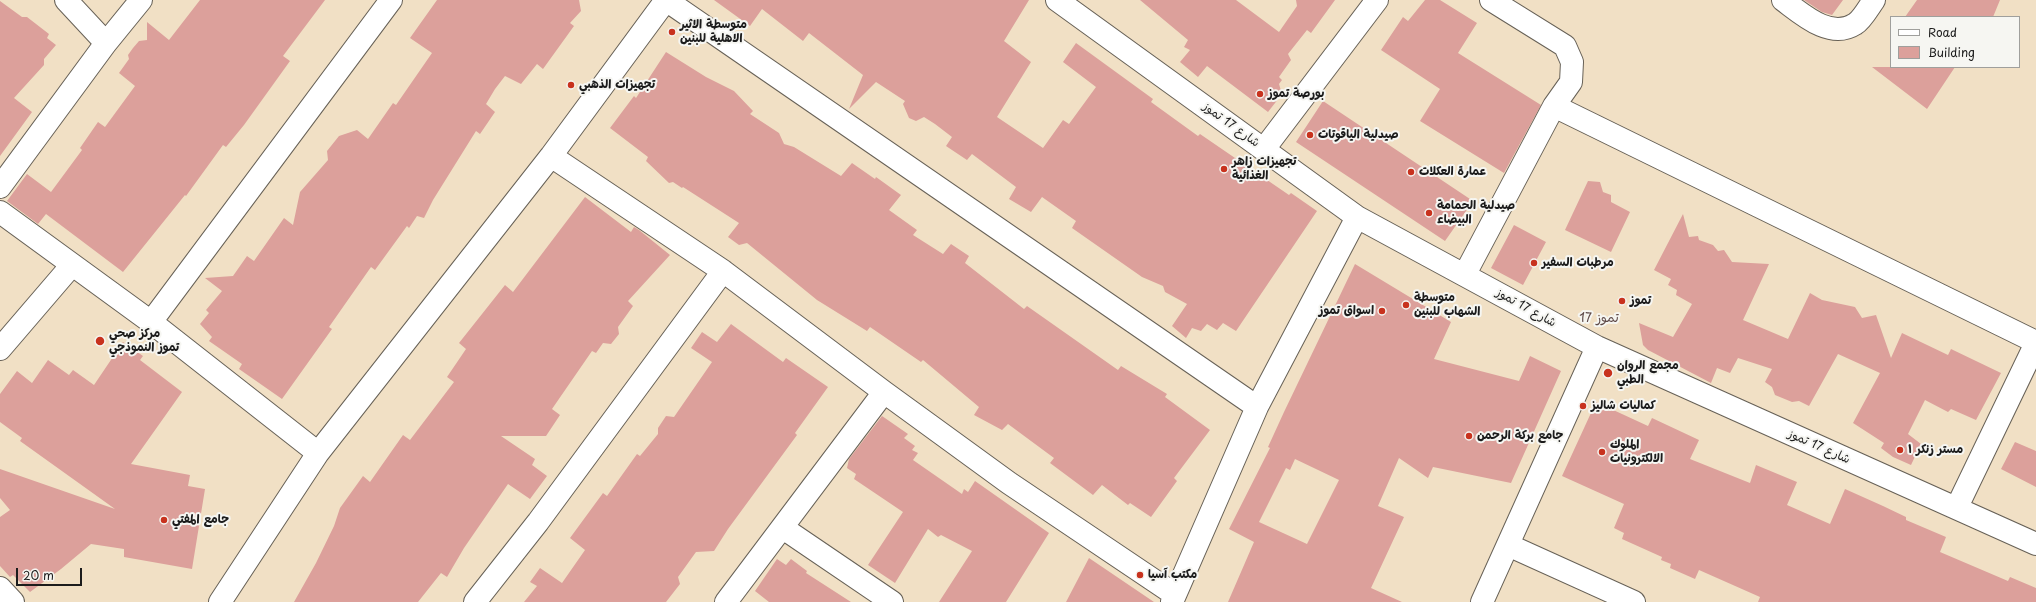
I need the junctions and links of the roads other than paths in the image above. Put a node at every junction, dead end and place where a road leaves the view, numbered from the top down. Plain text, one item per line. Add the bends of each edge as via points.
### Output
1 (66, 0) edge
2 (141, 0) edge
3 (391, 0) edge
4 (666, 0) edge
5 (1057, 0) edge
6 (1377, 0) edge
7 (1491, 0) edge
8 (1783, 0) edge
9 (1874, 0) edge
10 (106, 43) junction
11 (1554, 106) junction
12 (1264, 149) junction
13 (551, 156) junction
14 (0, 187) edge
15 (0, 212) edge
16 (1357, 216) junction
17 (72, 265) junction
18 (723, 271) junction
19 (1465, 274) junction
20 (150, 322) junction
21 (2036, 343) edge
22 (1598, 347) junction
23 (0, 349) edge
24 (884, 392) junction
25 (1257, 408) junction
26 (318, 453) junction
27 (1956, 507) junction
28 (783, 528) junction
29 (2036, 544) edge
30 (1508, 545) junction
31 (0, 588) edge
32 (1173, 598) edge
33 (214, 601) edge
34 (13, 602) edge
35 (474, 602) edge
36 (726, 602) edge
37 (892, 602) edge
38 (1482, 602) edge
39 (1634, 602) edge

1 - 10 street
2 - 10 street
3 - 20 street
4 - 13 street
4 - 25 street
5 - 12 street, شارع 17 تموز
6 - 12 street
7 - 11 street via 1565,46 1572,62 1571,82
8 - 9 street via 1817,24 1838,29 1855,24
10 - 14 street
11 - 19 street
11 - 21 street
12 - 16 street, شارع 17 تموز
13 - 18 street
13 - 26 street
15 - 17 street
16 - 19 street, شارع 17 تموز
16 - 25 street
17 - 20 street
17 - 23 street
18 - 24 street
18 - 35 street via 538,522
19 - 22 street, شارع 17 تموز
20 - 26 street
21 - 27 street
22 - 27 street, شارع 17 تموز
22 - 30 street
24 - 28 street
24 - 32 street
25 - 32 street
26 - 33 street
27 - 29 street, شارع 17 تموز
28 - 36 street
28 - 37 street
30 - 38 street
30 - 39 street
31 - 34 street

